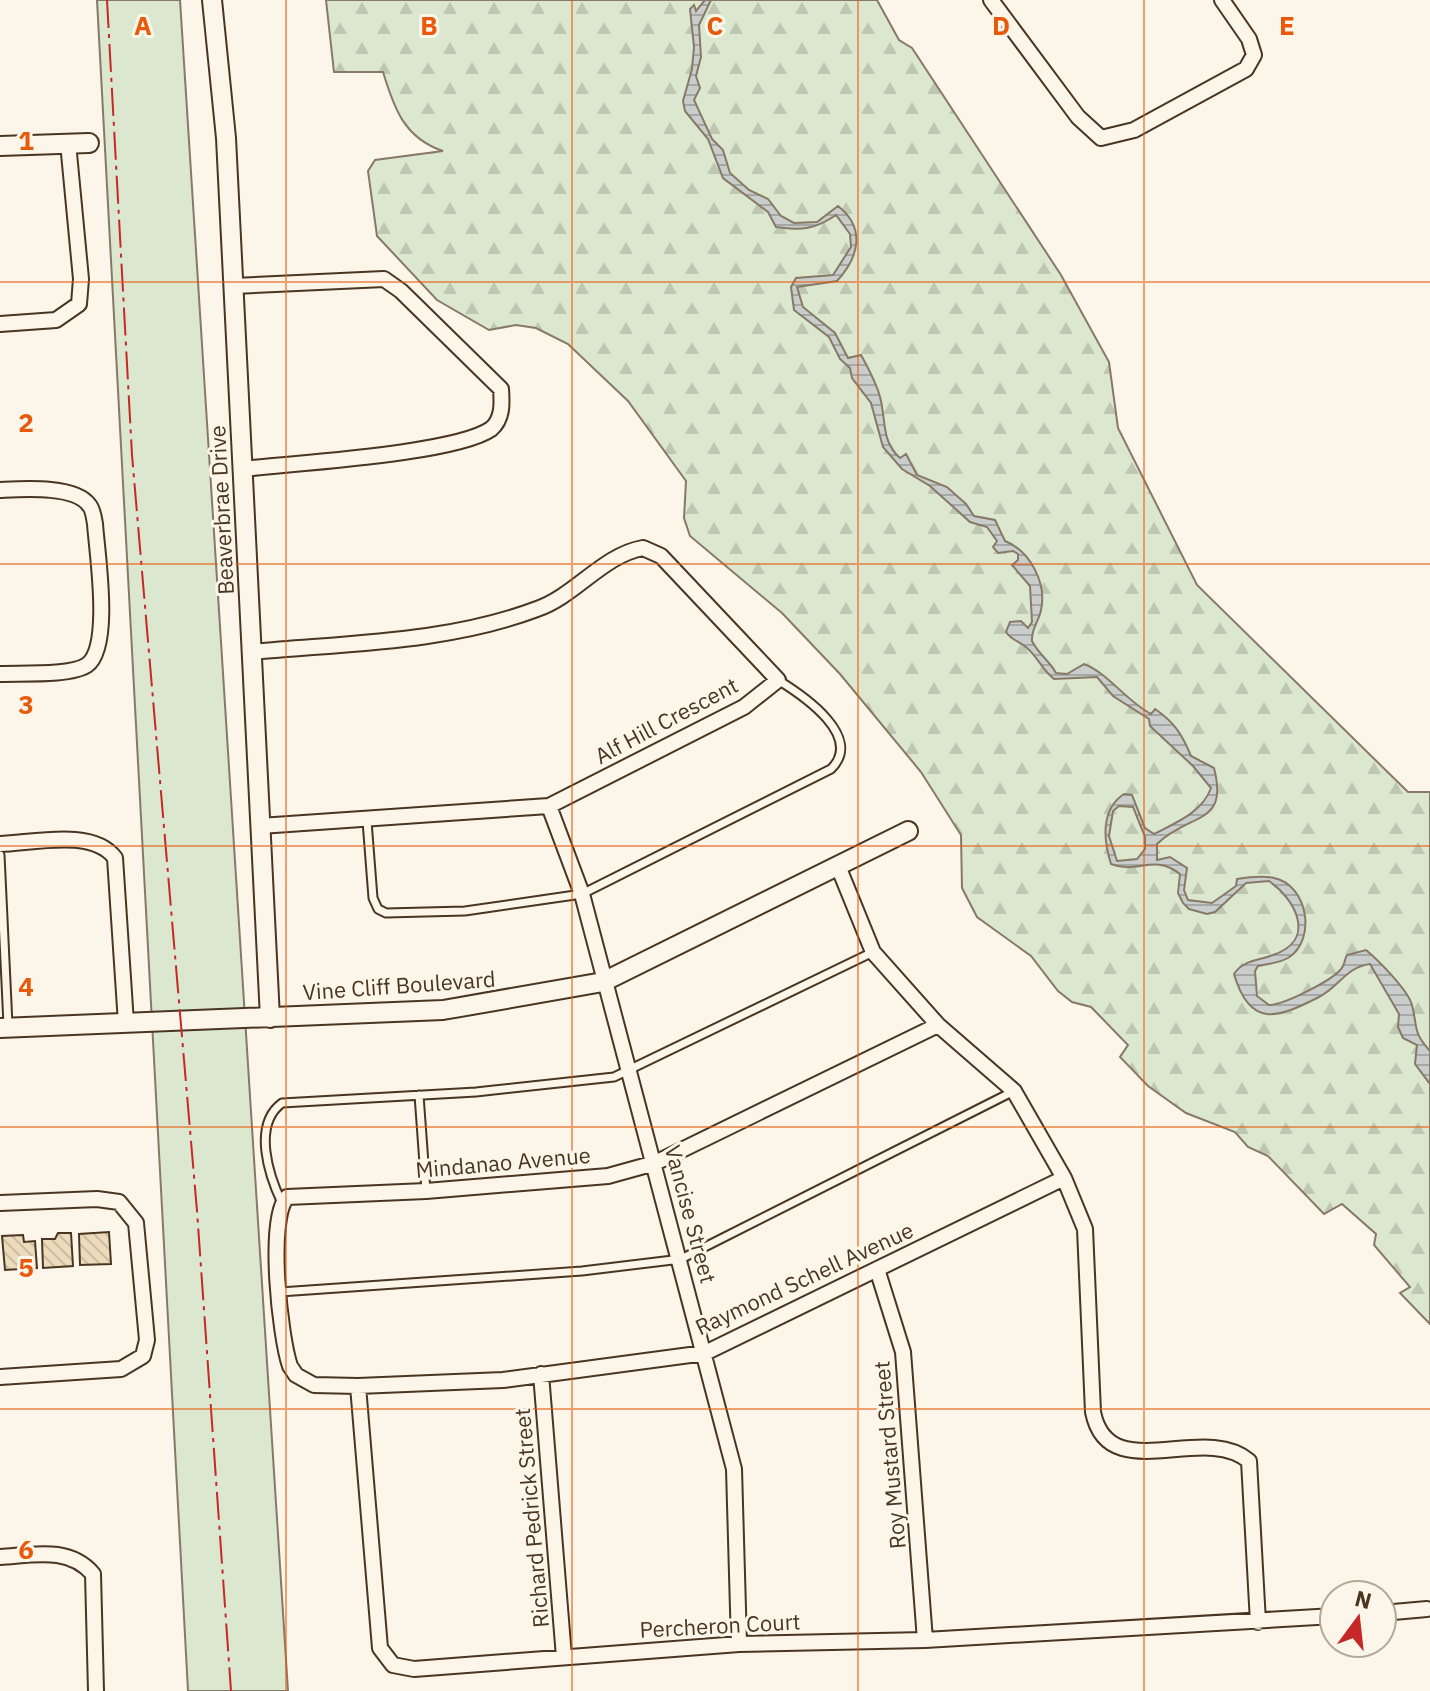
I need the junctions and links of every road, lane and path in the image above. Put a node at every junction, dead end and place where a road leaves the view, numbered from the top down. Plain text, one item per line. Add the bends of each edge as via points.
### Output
1 (212, 0) edge
2 (991, 0) edge
3 (1222, 0) edge
4 (68, 143) junction
5 (89, 143) dead end
6 (0, 146) edge
7 (234, 286) junction
8 (0, 324) edge
9 (243, 469) junction
10 (0, 490) edge
11 (252, 652) junction
12 (0, 674) edge
13 (778, 680) junction
14 (549, 806) junction
15 (367, 821) junction
16 (260, 826) junction
17 (908, 831) dead end
18 (0, 844) edge
19 (0, 855) edge
20 (838, 866) junction
21 (582, 894) junction
22 (873, 952) junction
23 (603, 982) junction
24 (270, 1018) junction
25 (126, 1023) junction
26 (938, 1025) junction
27 (4, 1028) edge
28 (631, 1072) junction
29 (1014, 1091) junction
30 (419, 1095) junction
31 (655, 1163) junction
32 (1064, 1178) junction
33 (426, 1191) junction
34 (0, 1203) edge
35 (282, 1203) junction
36 (681, 1259) junction
37 (877, 1269) junction
38 (280, 1292) junction
39 (705, 1353) junction
40 (541, 1374) junction
41 (0, 1377) edge
42 (358, 1386) junction
43 (0, 1557) edge
44 (1427, 1609) dead end
45 (1398, 1612) edge
46 (1318, 1617) edge
47 (1258, 1622) junction
48 (925, 1640) junction
49 (739, 1644) junction
50 (564, 1657) junction
51 (96, 1691) edge

1 - 7 street, Beaverbrae Drive
2 - 3 street via 1078,117 1101,138 1110,138 1246,69 1254,55 1249,39
4 - 5 street
4 - 6 street
4 - 8 street via 79,304 56,320
7 - 9 street, Beaverbrae Drive
7 - 9 street via 384,279 501,389 503,410 492,428 444,446
9 - 11 street, Beaverbrae Drive
10 - 12 street via 35,488 80,497 90,505 102,639 86,666
11 - 13 street, Alf Hill Crescent via 452,633 500,622 542,608 618,557 643,548 661,556
11 - 16 street, Beaverbrae Drive
13 - 14 street, Alf Hill Crescent via 744,707
13 - 21 lane via 808,702 842,740 839,761
14 - 15 street, Alf Hill Crescent
14 - 21 street, Vancise Street
15 - 16 street, Alf Hill Crescent
15 - 21 lane via 373,898 386,913 465,911
16 - 24 street, Beaverbrae Drive
17 - 20 street, Vine Cliff Boulevard
18 - 25 street via 93,840 115,858
19 - 27 lane
20 - 22 street
20 - 23 street, Vine Cliff Boulevard
21 - 23 street, Vancise Street
22 - 26 street
22 - 28 lane
23 - 24 street, Vine Cliff Boulevard via 443,1010
23 - 28 street, Vancise Street
24 - 25 street, Vine Cliff Boulevard
25 - 27 street, Vine Cliff Boulevard
26 - 29 street
26 - 31 street, Mindanao Avenue
28 - 30 lane via 597,1081
28 - 31 street, Vancise Street
29 - 32 street
29 - 36 lane
30 - 33 lane
30 - 35 lane via 288,1101 275,1108 267,1124 267,1163
31 - 33 street, Mindanao Avenue via 608,1176
31 - 36 street, Vancise Street
32 - 37 street, Raymond Schell Avenue
32 - 47 street via 1085,1229 1097,1433 1125,1450 1216,1447 1249,1461
33 - 35 street, Mindanao Avenue via 294,1195
34 - 41 street via 119,1202 136,1223 147,1340 143,1356 121,1369
35 - 38 street
36 - 38 lane
36 - 39 street, Vancise Street
37 - 39 street, Raymond Schell Avenue
37 - 48 street, Roy Mustard Street via 903,1352
38 - 42 street via 286,1355 296,1375 314,1385
39 - 40 street, Raymond Schell Avenue
39 - 49 street, Vancise Street via 734,1469
40 - 42 street, Raymond Schell Avenue
40 - 50 street, Richard Pedrick Street
42 - 50 street, Percheron Court via 380,1648 393,1665 414,1669
43 - 51 street via 59,1554 83,1563 93,1574
44 - 45 street
46 - 47 street, Percheron Court
47 - 48 street, Percheron Court
48 - 49 street, Percheron Court
49 - 50 street, Percheron Court

